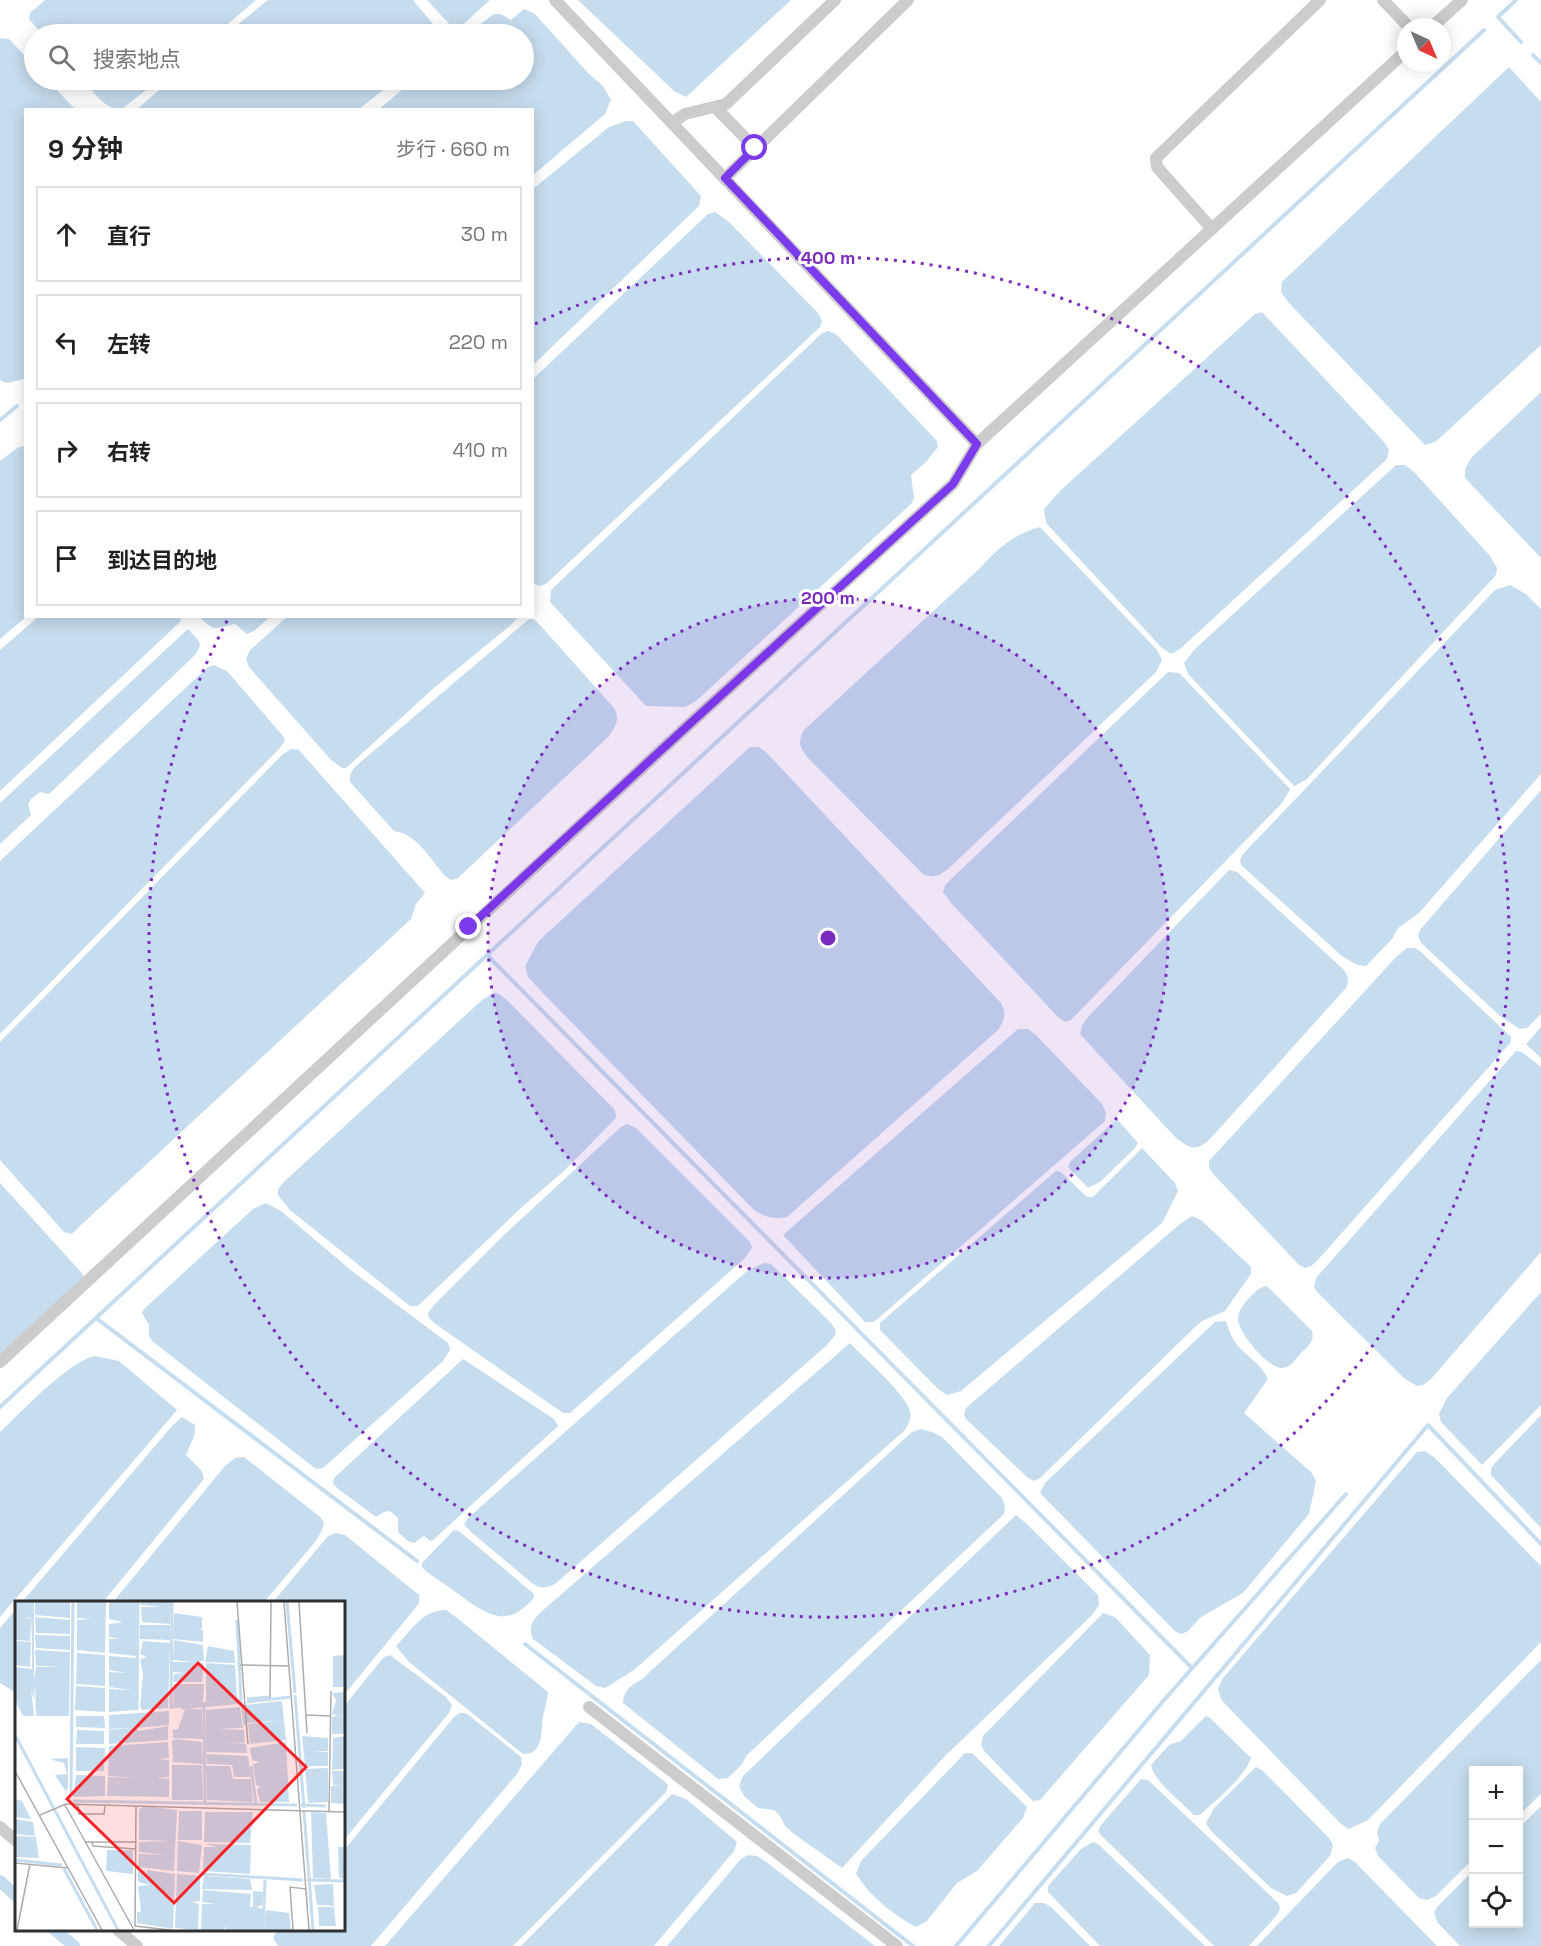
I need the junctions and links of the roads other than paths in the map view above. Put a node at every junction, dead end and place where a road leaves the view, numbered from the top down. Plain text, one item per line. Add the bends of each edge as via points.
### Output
1 (555, 0) edge
2 (836, 0) edge
3 (908, 0) edge
4 (1320, 0) edge
5 (1383, 0) edge
6 (1462, 0) edge
7 (1400, 18) edge
8 (1442, 18) edge
9 (1397, 59) edge
10 (715, 107) junction
11 (672, 123) junction
12 (755, 148) junction
13 (725, 178) junction
14 (1212, 229) junction
15 (977, 444) junction
16 (0, 1362) edge
17 (589, 1707) dead end
18 (0, 1827) edge
19 (15, 1840) edge
20 (120, 1931) edge
21 (136, 1946) edge
22 (897, 1946) edge

1 - 11 street
2 - 10 street via 726,105
3 - 12 street
4 - 14 street via 1156,158 1157,167
5 - 7 street
6 - 8 street
9 - 14 street
10 - 11 street via 685,114
10 - 12 street
11 - 13 street
12 - 13 street
13 - 15 street
14 - 15 street
15 - 16 street via 953,484
17 - 22 street
18 - 19 street
20 - 21 street

